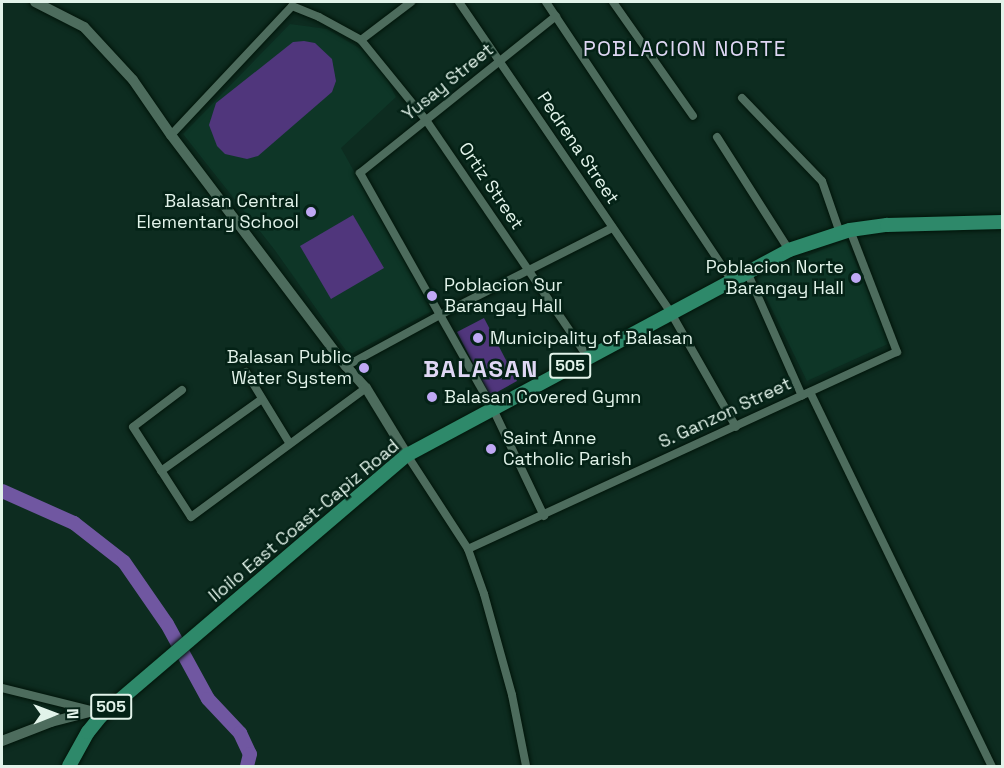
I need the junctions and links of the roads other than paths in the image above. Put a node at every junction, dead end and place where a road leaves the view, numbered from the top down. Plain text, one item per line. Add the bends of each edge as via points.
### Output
1 (35, 2) edge
2 (411, 2) edge
3 (459, 2) edge
4 (546, 2) edge
5 (613, 2) edge
6 (556, 16) junction
7 (362, 40) junction
8 (499, 62) junction
9 (742, 98) dead end
10 (693, 116) dead end
11 (426, 120) junction
12 (171, 135) junction
13 (717, 137) dead end
14 (1002, 222) edge
15 (612, 228) junction
16 (845, 231) junction
17 (789, 250) junction
18 (528, 270) junction
19 (748, 274) junction
20 (733, 282) junction
21 (671, 313) junction
22 (440, 315) junction
23 (587, 356) junction
24 (346, 366) junction
25 (246, 372) dead end
26 (366, 388) junction
27 (182, 390) dead end
28 (806, 394) junction
29 (262, 399) junction
30 (493, 409) junction
31 (736, 427) junction
32 (290, 444) junction
33 (407, 455) junction
34 (161, 471) junction
35 (544, 516) junction
36 (468, 549) junction
37 (2, 688) edge
38 (97, 713) junction
39 (2, 741) edge
40 (69, 766) edge
41 (526, 766) edge
42 (992, 766) edge

1 - 12 street via 84,27 132,80
2 - 7 street
3 - 8 street, Pedrena Street
4 - 6 street
5 - 10 street
6 - 8 street, Yusay Street
6 - 20 street
7 - 11 street, Ortiz Street
7 - 12 street via 292,6
8 - 11 street, Yusay Street
8 - 15 street, Pedrena Street
9 - 16 street via 822,181
11 - 18 street, Ortiz Street
11 - 22 street, Yusay Street via 360,173
12 - 24 street
13 - 17 street
14 - 16 main road, Iloilo East Coast-Capiz Road / 505 via 887,225
15 - 18 street
15 - 21 street, Pedrena Street
16 - 17 main road, Iloilo East Coast-Capiz Road / 505
16 - 28 street, S. Ganzon Street via 897,352
17 - 19 main road, Iloilo East Coast-Capiz Road / 505
18 - 22 street
18 - 23 street, Ortiz Street
19 - 20 main road, Iloilo East Coast-Capiz Road / 505
19 - 28 street
20 - 21 main road, Iloilo East Coast-Capiz Road / 505
21 - 23 main road, Iloilo East Coast-Capiz Road / 505
21 - 31 street, Pedrena Street
22 - 24 street
22 - 30 street
23 - 30 main road, Iloilo East Coast-Capiz Road / 505
24 - 26 street
25 - 29 street
26 - 32 street
26 - 33 street
27 - 34 street via 133,427
28 - 31 street, S. Ganzon Street
28 - 42 street
29 - 32 street
29 - 34 street
30 - 33 main road, Iloilo East Coast-Capiz Road / 505
30 - 35 street
31 - 35 street, S. Ganzon Street
32 - 34 street via 190,518
33 - 36 street
33 - 38 main road, Iloilo East Coast-Capiz Road / 505 via 195,637
35 - 36 street, S. Ganzon Street
36 - 41 street via 512,695
37 - 38 street
38 - 39 street via 51,722
38 - 40 main road, Iloilo East Coast-Capiz Road / 505

